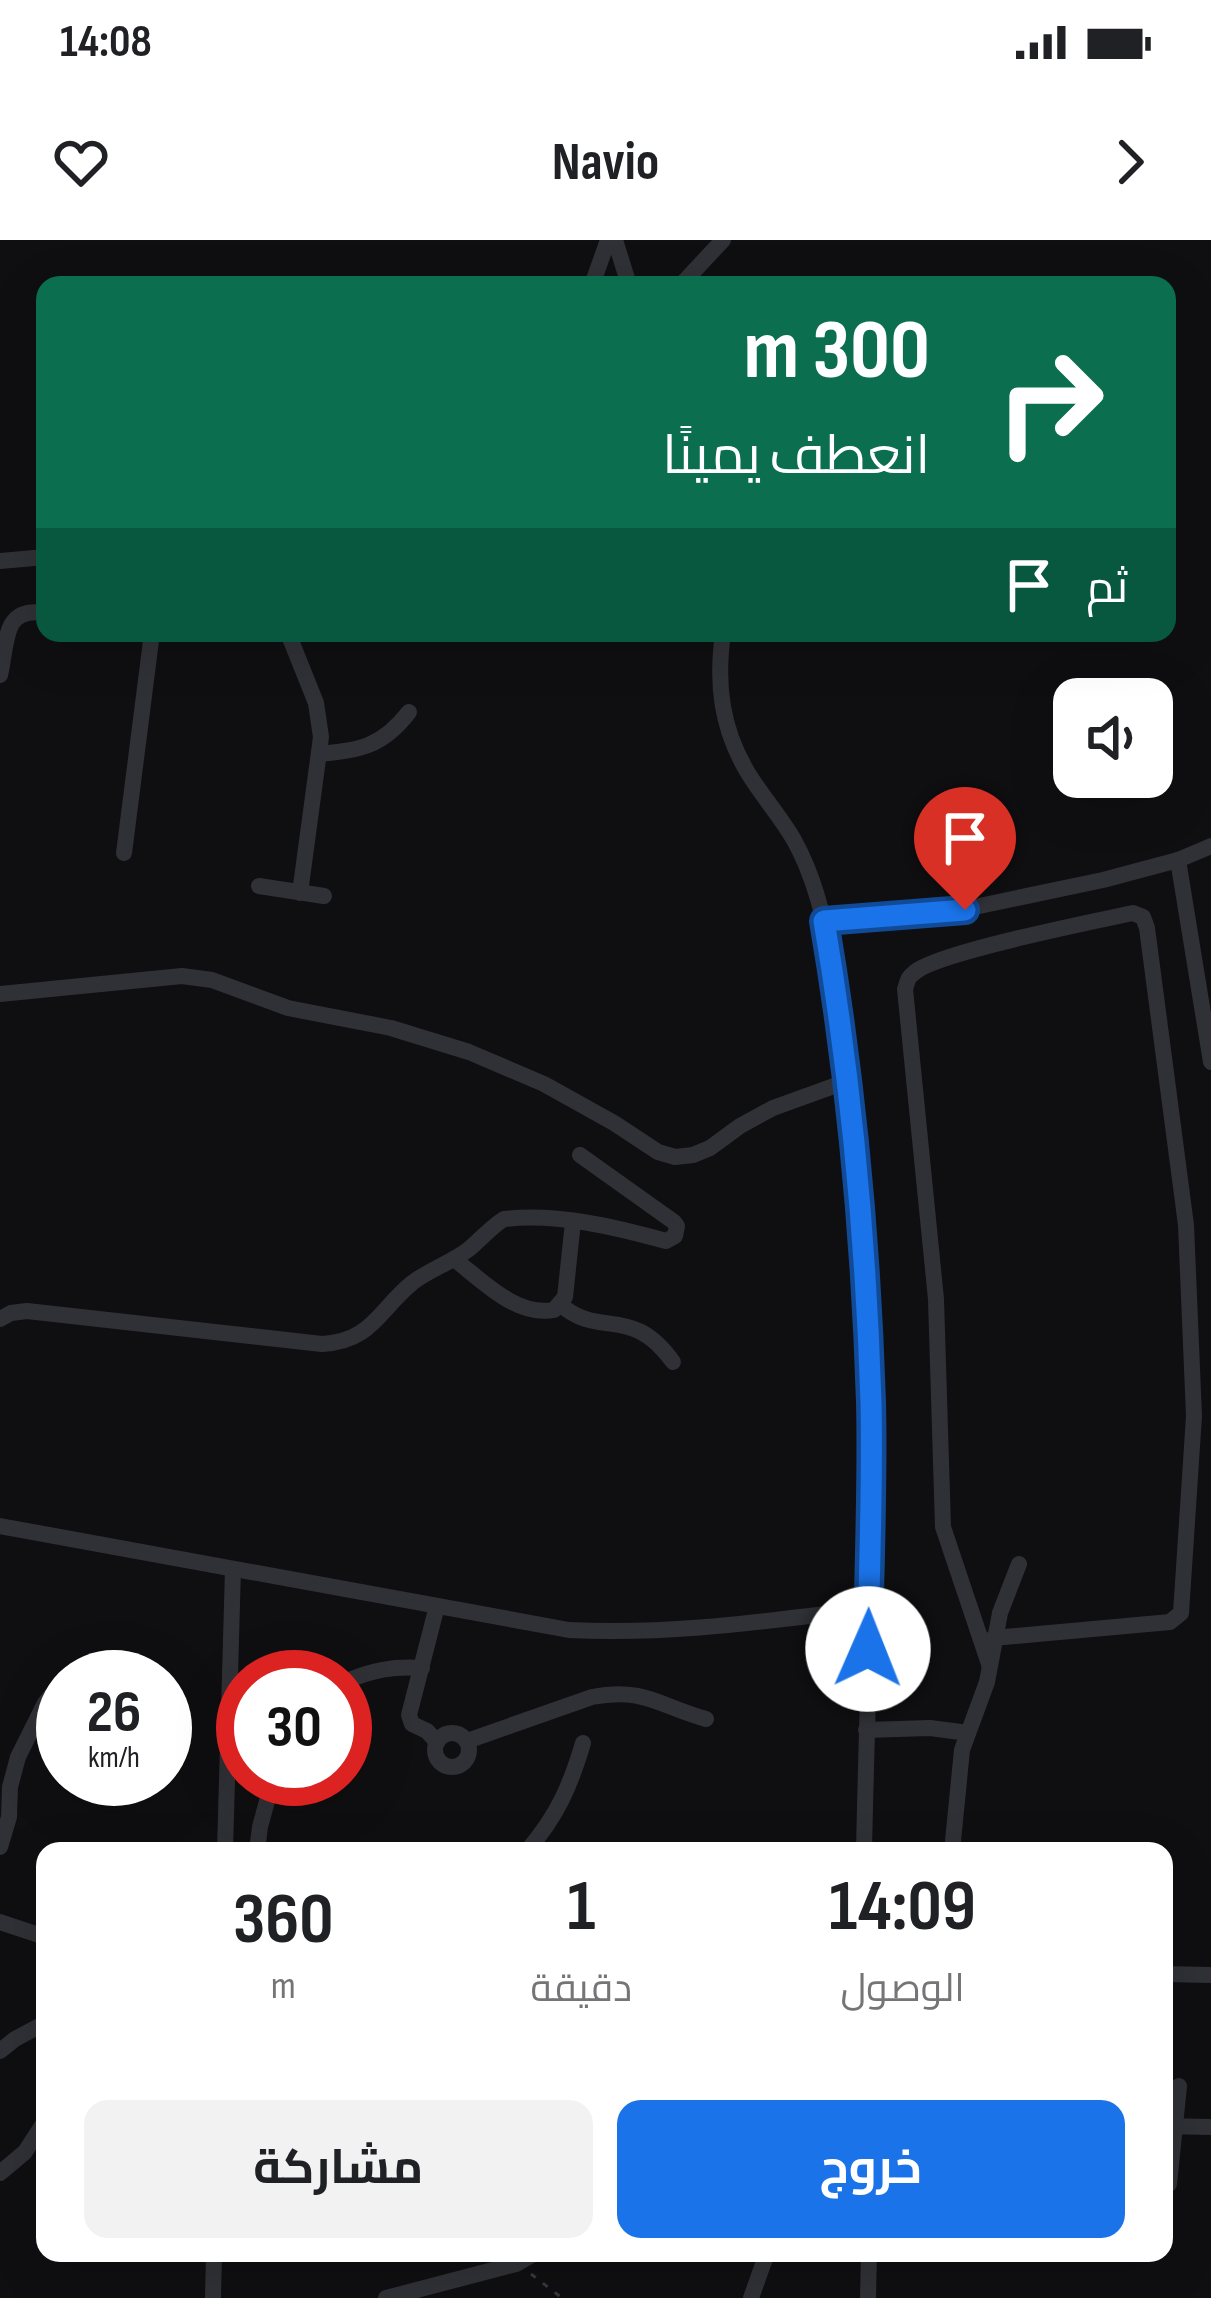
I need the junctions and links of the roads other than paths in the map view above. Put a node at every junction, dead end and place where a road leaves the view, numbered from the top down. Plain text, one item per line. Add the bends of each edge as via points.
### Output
1 (611, 240) edge
2 (723, 240) edge
3 (596, 276) edge
4 (625, 276) edge
5 (689, 276) edge
6 (36, 558) edge
7 (0, 561) edge
8 (36, 612) edge
9 (151, 642) edge
10 (291, 642) edge
11 (722, 642) edge
12 (0, 675) edge
13 (409, 712) dead end
14 (319, 754) junction
15 (1211, 846) edge
16 (124, 853) dead end
17 (1178, 860) junction
18 (259, 886) dead end
19 (300, 893) junction
20 (324, 896) dead end
21 (824, 921) junction
22 (1203, 959) edge
23 (0, 994) edge
24 (1211, 1062) edge
25 (845, 1082) junction
26 (580, 1155) dead end
27 (573, 1222) junction
28 (454, 1259) junction
29 (561, 1305) junction
30 (0, 1319) edge
31 (673, 1362) dead end
32 (0, 1526) edge
33 (1019, 1564) dead end
34 (233, 1569) junction
35 (437, 1606) junction
36 (868, 1609) junction
37 (993, 1638) junction
38 (988, 1664) junction
39 (422, 1668) junction
40 (372, 1671) edge
41 (706, 1719) dead end
42 (36, 1721) edge
43 (866, 1730) junction
44 (968, 1733) junction
45 (467, 1741) junction
46 (436, 1742) junction
47 (583, 1743) dead end
48 (5, 1786) edge
49 (266, 1806) edge
50 (225, 1842) edge
51 (258, 1842) edge
52 (535, 1842) edge
53 (864, 1842) edge
54 (953, 1842) edge
55 (0, 1847) edge
56 (0, 1922) edge
57 (36, 1934) edge
58 (1173, 1974) edge
59 (1211, 1975) edge
60 (36, 2028) edge
61 (0, 2051) edge
62 (1179, 2086) dead end
63 (1173, 2110) edge
64 (1173, 2126) edge
65 (1211, 2127) edge
66 (36, 2135) edge
67 (0, 2173) edge
68 (214, 2262) edge
69 (519, 2262) edge
70 (764, 2262) edge
71 (869, 2262) edge
72 (213, 2298) edge
73 (386, 2298) edge
74 (751, 2298) edge
75 (868, 2298) edge

1 - 3 street
1 - 4 street
2 - 5 street
6 - 7 street
8 - 12 street via 12,622
9 - 16 street
10 - 14 street via 320,719
11 - 21 street via 722,712 733,746 796,844
13 - 14 street via 374,744
14 - 19 street
15 - 17 street
17 - 21 street via 965,910
17 - 22 street
18 - 19 street
19 - 20 street
21 - 25 street
22 - 24 street
23 - 25 street via 212,980 288,1008 469,1052 675,1157
25 - 36 street via 866,1301
26 - 27 street via 677,1232 666,1241
27 - 28 street via 505,1219
27 - 29 street
28 - 29 street via 524,1307 547,1312
28 - 30 street via 413,1282 361,1335 342,1343 26,1311
29 - 31 street via 580,1318 630,1325
32 - 34 street
33 - 37 street
34 - 35 street
34 - 50 street
35 - 36 street via 632,1633
35 - 39 street
36 - 43 street
37 - 38 street
37 - 38 street via 1170,1622 1181,1612 1194,1416 1186,1225 1148,928 1133,913 938,962 915,971 905,989 937,1299 943,1527
38 - 44 street
39 - 40 street
39 - 46 street via 410,1720
41 - 45 street via 652,1697 612,1693
42 - 48 street
43 - 44 street
43 - 53 street
44 - 54 street
45 - 46 street via 452,1732
45 - 46 street via 467,1759 452,1768 440,1764
47 - 52 street via 571,1785
48 - 55 street via 9,1817
49 - 51 street
56 - 57 street
58 - 59 street
60 - 61 street
62 - 63 street
64 - 65 street
66 - 67 street
68 - 72 street
69 - 73 street
70 - 74 street
71 - 75 street

